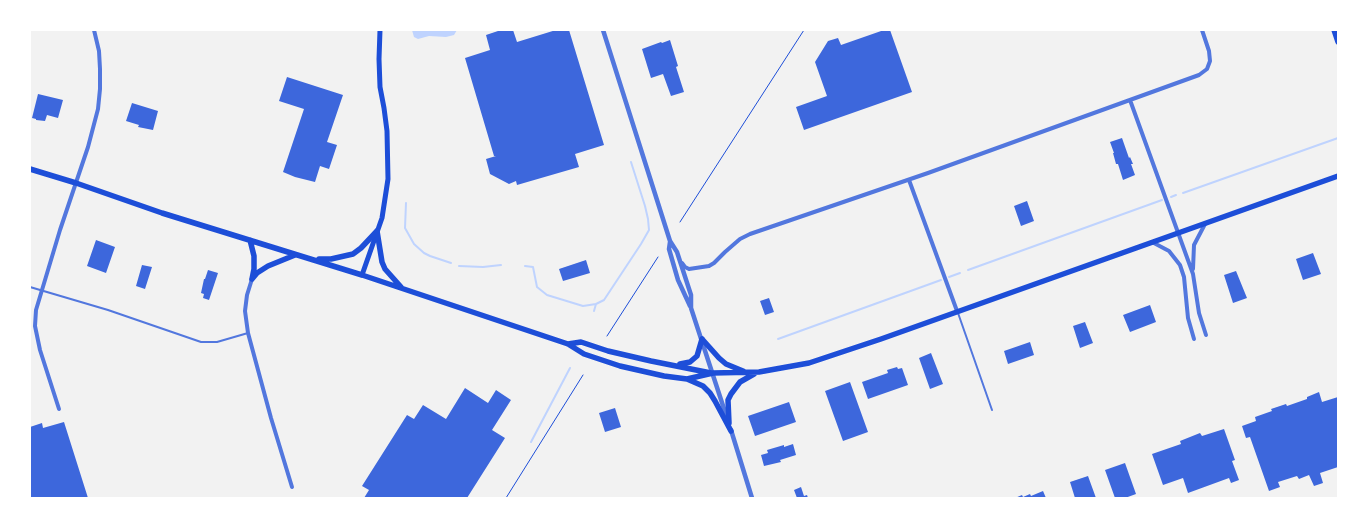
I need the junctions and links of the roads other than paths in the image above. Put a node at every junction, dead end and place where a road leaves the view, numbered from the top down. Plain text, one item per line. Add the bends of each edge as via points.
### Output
1 (94, 30) edge
2 (380, 30) edge
3 (603, 30) edge
4 (1202, 30) edge
5 (1334, 30) edge
6 (1338, 42) edge
7 (1130, 100) junction
8 (30, 169) edge
9 (1338, 176) edge
10 (1330, 179) junction
11 (1338, 179) edge
12 (910, 180) junction
13 (76, 183) junction
14 (1205, 224) junction
15 (377, 232) junction
16 (1179, 233) junction
17 (250, 240) junction
18 (670, 241) junction
19 (1152, 242) junction
20 (676, 252) junction
21 (296, 254) junction
22 (313, 260) junction
23 (1193, 274) junction
24 (362, 275) junction
25 (252, 279) junction
26 (30, 287) edge
27 (402, 289) junction
28 (41, 290) junction
29 (691, 308) junction
30 (957, 311) junction
31 (248, 333) junction
32 (1206, 335) dead end
33 (702, 339) junction
34 (1194, 339) dead end
35 (568, 344) junction
36 (674, 365) junction
37 (759, 372) junction
38 (713, 373) junction
39 (747, 373) junction
40 (687, 379) junction
41 (59, 409) dead end
42 (992, 410) dead end
43 (730, 428) junction
44 (292, 487) dead end
45 (752, 498) edge

1 - 13 street via 100,69 98,109
2 - 15 main road via 380,87 389,161 386,197
3 - 18 street
4 - 7 street via 1210,56 1207,69 1195,77
5 - 6 main road
7 - 12 street
7 - 16 street
8 - 13 main road
9 - 10 main road
10 - 11 main road
10 - 14 main road
12 - 20 street via 750,234 709,266 689,269
12 - 30 street
13 - 17 main road
13 - 28 street
14 - 16 main road
14 - 23 street via 1194,245
15 - 22 main road via 353,254
15 - 24 main road
15 - 27 main road via 385,270
16 - 19 main road
16 - 23 street
17 - 21 main road
17 - 25 main road via 254,256
18 - 20 street
18 - 29 street via 676,273
19 - 30 main road
19 - 34 street via 1169,251 1180,265
20 - 29 street via 691,295
21 - 22 main road
21 - 25 main road via 268,266
22 - 24 main road
23 - 32 street
24 - 27 main road
25 - 31 street via 245,311
26 - 28 lane
27 - 35 main road
28 - 31 lane via 201,342 217,342
28 - 41 street via 35,326
29 - 33 street
30 - 37 main road via 809,363
30 - 42 lane
31 - 44 street
33 - 36 main road via 694,359
33 - 38 street
33 - 39 main road via 726,364
35 - 36 main road via 581,342
35 - 40 main road via 584,354 620,366
36 - 38 main road
37 - 39 main road
37 - 43 main road via 740,382 731,394 728,400
38 - 39 main road
38 - 40 main road
38 - 43 street
40 - 43 main road via 710,393
43 - 45 street

